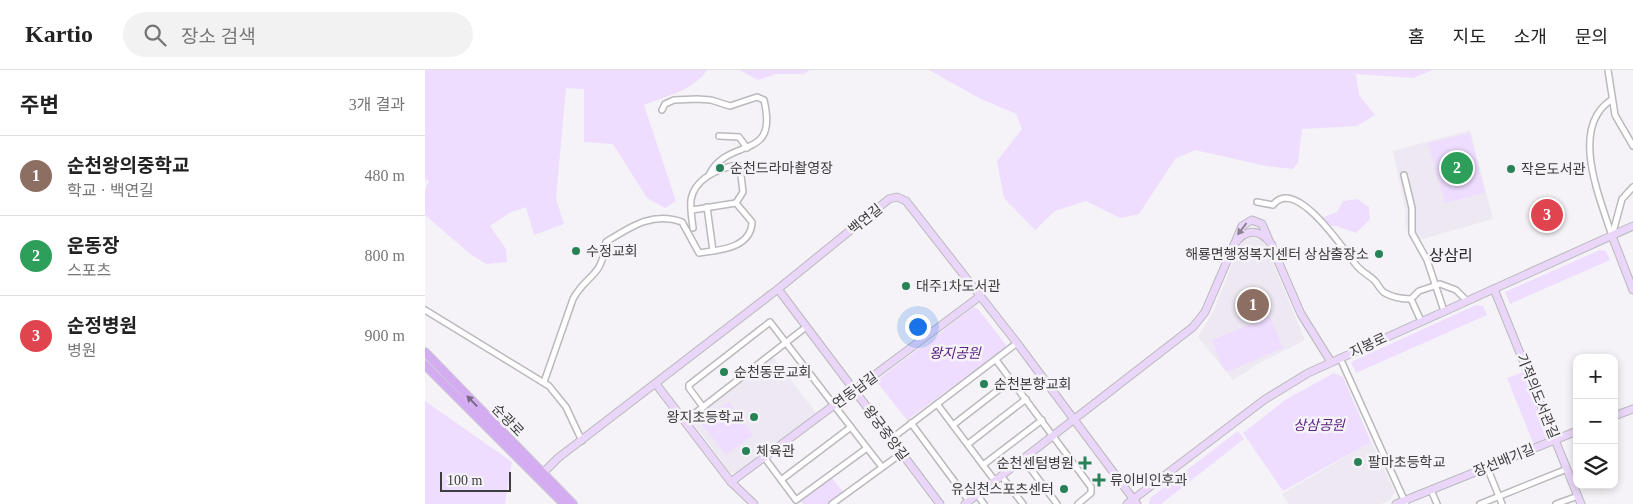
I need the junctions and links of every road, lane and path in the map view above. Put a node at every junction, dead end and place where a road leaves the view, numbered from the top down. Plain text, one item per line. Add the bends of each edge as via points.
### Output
1 (1608, 70) edge
2 (1611, 100) junction
3 (662, 110) dead end
4 (719, 136) dead end
5 (1633, 146) edge
6 (747, 148) junction
7 (709, 175) junction
8 (1404, 175) dead end
9 (1633, 187) edge
10 (1257, 202) dead end
11 (736, 203) junction
12 (707, 207) junction
13 (692, 210) junction
14 (1633, 226) edge
15 (693, 228) dead end
16 (1612, 236) junction
17 (1272, 245) junction
18 (1234, 246) junction
19 (713, 251) junction
20 (1436, 284) junction
21 (1494, 289) junction
22 (778, 290) junction
23 (1633, 290) edge
24 (979, 297) junction
25 (1411, 299) junction
26 (1467, 301) junction
27 (425, 310) edge
28 (1444, 311) junction
29 (1421, 321) junction
30 (806, 327) junction
31 (785, 343) junction
32 (1017, 343) junction
33 (425, 352) edge
34 (1340, 358) junction
35 (996, 360) junction
36 (1331, 362) junction
37 (425, 365) edge
38 (1011, 380) junction
39 (544, 382) junction
40 (656, 384) junction
41 (854, 390) junction
42 (1026, 399) junction
43 (937, 404) junction
44 (835, 405) junction
45 (703, 407) junction
46 (1633, 409) edge
47 (1618, 415) edge
48 (1042, 420) junction
49 (1075, 420) junction
50 (685, 421) junction
51 (911, 423) junction
52 (953, 425) junction
53 (851, 427) junction
54 (1573, 433) edge
55 (1053, 436) junction
56 (891, 439) junction
57 (1555, 440) junction
58 (582, 441) junction
59 (968, 444) junction
60 (867, 448) junction
61 (902, 453) junction
62 (764, 457) junction
63 (1024, 460) junction
64 (983, 465) junction
65 (1487, 466) junction
66 (882, 467) junction
67 (1567, 469) junction
68 (540, 476) junction
69 (998, 479) junction
70 (781, 480) junction
71 (731, 482) junction
72 (1431, 490) junction
73 (977, 495) junction
74 (1499, 496) junction
75 (1577, 496) junction
76 (797, 502) edge
77 (1135, 502) edge
78 (1405, 502) edge
79 (967, 503) edge
80 (564, 504) edge
81 (573, 504) edge
82 (755, 504) edge
83 (832, 504) edge
84 (940, 504) edge
85 (984, 504) edge
86 (1023, 504) edge
87 (1057, 504) edge
88 (1078, 504) edge
89 (1127, 504) edge
90 (1396, 504) edge
91 (1437, 504) edge
92 (1479, 504) edge
93 (1502, 504) edge
94 (1556, 504) edge
95 (1581, 504) edge

1 - 2 street
2 - 5 street via 1621,128
2 - 16 street via 1603,107 1590,138 1593,173
3 - 6 street via 665,104 674,100 711,100 730,106 761,98 765,103 766,130 759,142
4 - 6 street via 739,137
6 - 7 street via 730,153
7 - 11 street via 729,166 740,168 743,192
7 - 13 street via 692,195
8 - 20 street via 1412,208 1412,232
9 - 16 street via 1622,199
10 - 25 street via 1273,205 1284,198 1303,204 1341,242 1356,265 1381,290 1400,299
11 - 12 street
11 - 19 street via 752,222 752,228 738,244
12 - 13 street
12 - 19 street
13 - 15 street
14 - 16 street, 지봉로
16 - 21 street, 지봉로
16 - 23 street
17 - 18 street via 1263,235 1254,232 1243,234
17 -> 18 street via 1262,224 1255,220 1243,226
17 - 36 street via 1301,314
18 - 49 street via 1200,320
19 - 39 street via 696,251 682,222 673,219 641,221 606,242 599,270 573,299
20 - 25 street via 1419,291
20 - 26 street via 1456,290
20 - 28 street
21 - 26 street, 지봉로
21 - 57 street, 기적의도서관길
22 - 24 street, 백연길 via 889,199 897,197 906,201
22 - 30 street, 왕궁중앙길
22 - 40 street, 백연길
24 - 32 street, 백연길
24 - 41 street, 연동남길
25 - 29 street
26 - 28 street, 지봉로
27 - 39 street
28 - 29 street, 지봉로
29 - 34 street, 지봉로
30 - 31 street
30 - 41 street, 왕궁중앙길
31 - 44 street
31 - 45 street
31 - 45 street via 769,322 689,385
32 - 35 street
32 - 49 street, 백연길
68 -> 33 main road, 순광로
34 - 36 street, 지봉로
34 - 78 street
35 - 38 street
35 - 43 street
36 - 77 street, 지봉로 via 1269,396
37 - 68 main road, 순광로
38 - 42 street
38 - 52 street
39 - 58 street via 559,397
40 - 50 street
40 - 58 street, 백연길
41 - 44 street, 연동남길
41 - 56 street, 왕궁중앙길
42 - 48 street
42 - 59 street
43 - 51 street
43 - 52 street
44 - 53 street
44 - 62 street, 연동남길
45 - 50 street
46 - 47 street
48 - 55 street
48 - 64 street
49 - 55 street
49 - 77 street, 백연길
50 - 71 street
51 - 56 street
51 - 79 street
52 - 59 street
53 - 60 street
53 - 70 street
54 - 57 street, 장선배기길
55 - 63 street
55 - 88 street via 1091,487 1091,493
56 - 61 street, 왕궁중앙길
57 - 65 street, 장선배기길
57 - 67 street, 기적의도서관길
58 - 68 street, 백연길
59 - 64 street
60 - 66 street
60 - 76 street
61 - 66 street
61 - 84 street, 왕궁중앙길
62 - 70 street
62 - 71 street, 연동남길
63 - 69 street
63 - 87 street
64 - 69 street
65 - 72 street, 장선배기길
65 - 74 street
66 - 83 street
67 - 74 street
67 - 75 street, 기적의도서관길
68 - 80 main road, 순광로
68 - 81 main road, 순광로
69 - 73 street
69 - 86 street
70 - 76 street
71 - 82 street
72 - 78 street, 장선배기길
72 - 91 street
73 - 79 street
73 - 85 street
74 - 92 street
74 - 93 street
75 - 94 street
75 - 95 street, 기적의도서관길
77 - 89 street, 지봉로
78 - 90 street, 장선배기길

